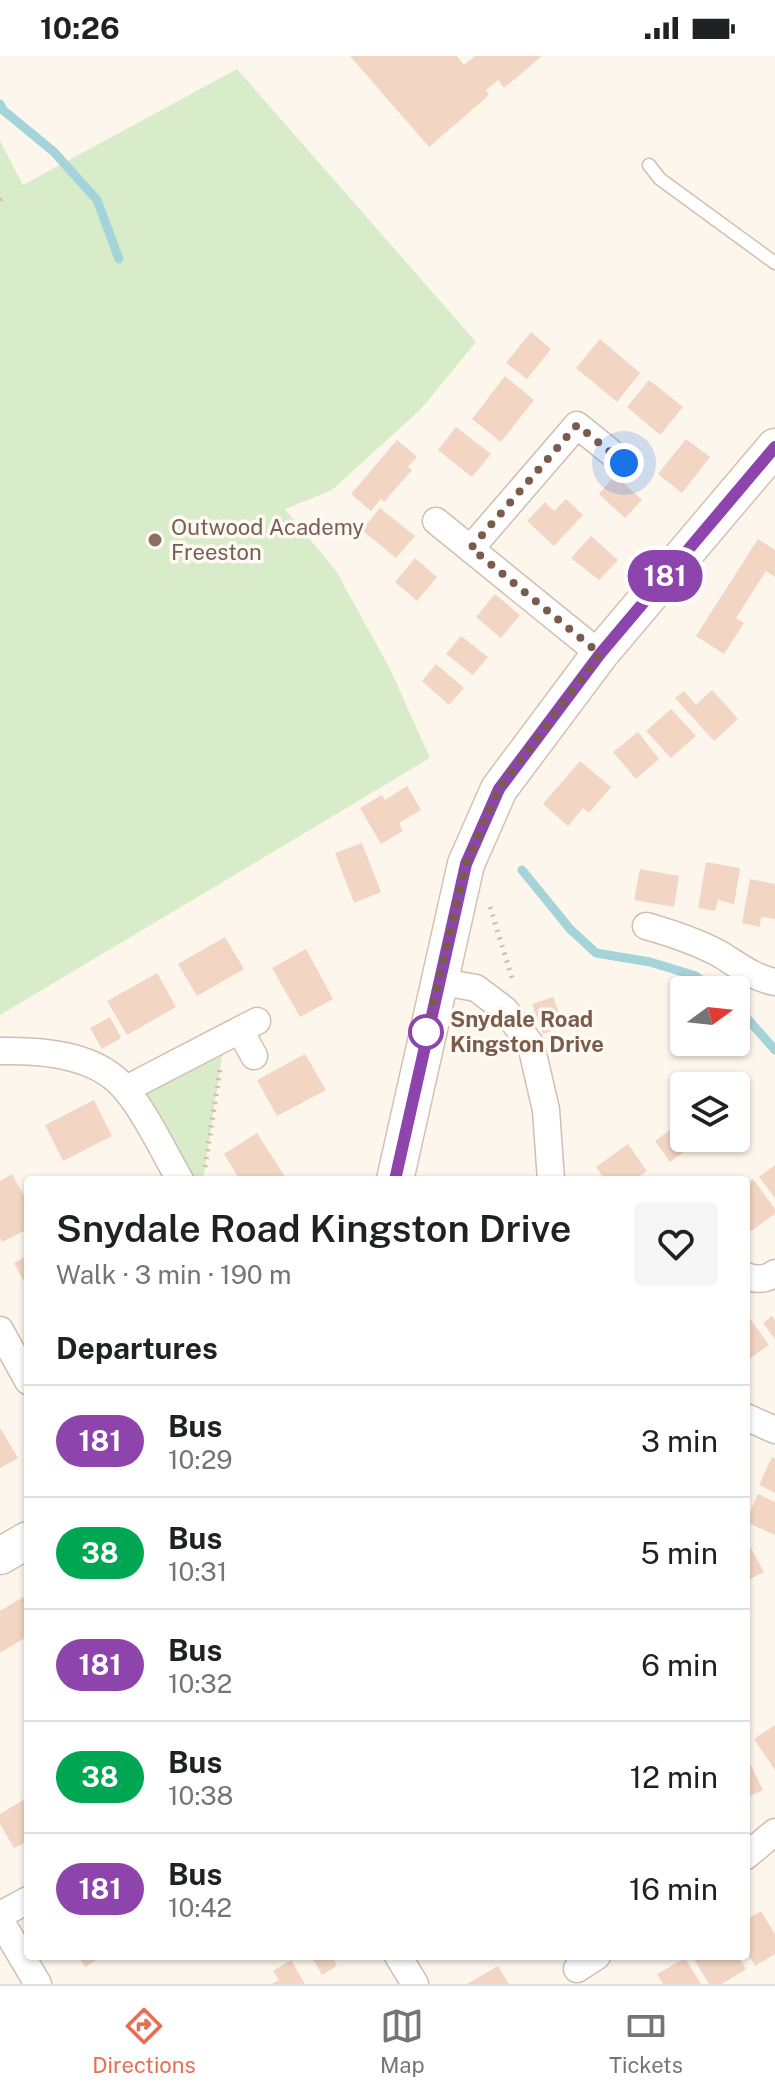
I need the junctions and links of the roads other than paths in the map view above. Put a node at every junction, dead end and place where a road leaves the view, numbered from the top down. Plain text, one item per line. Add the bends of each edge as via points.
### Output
1 (649, 165) dead end
2 (775, 263) edge
3 (624, 463) dead end
4 (768, 468) edge
5 (436, 521) dead end
6 (471, 548) junction
7 (600, 654) junction
8 (646, 926) dead end
9 (437, 981) junction
10 (775, 982) edge
11 (0, 1051) edge
12 (254, 1056) dead end
13 (126, 1089) junction
14 (178, 1176) edge
15 (396, 1176) edge
16 (551, 1176) edge
17 (775, 1273) edge
18 (750, 1278) edge
19 (0, 1330) edge
20 (24, 1374) edge
21 (750, 1419) edge
22 (775, 1430) edge
23 (24, 1542) edge
24 (0, 1556) edge
25 (775, 1832) edge
26 (750, 1853) edge
27 (24, 1903) edge
28 (0, 1918) edge
29 (24, 1960) edge
30 (24, 1960) edge
31 (400, 1960) edge
32 (38, 1984) edge
33 (415, 1984) edge

1 - 2 lane via 660,179
3 - 6 street via 577,425
4 - 7 street
5 - 6 street
6 - 7 street
7 - 9 street via 499,789 466,864
8 - 10 street via 682,936 758,979
9 - 15 street
9 - 16 street via 476,988 505,1010 531,1045 546,1110
11 - 13 street via 29,1050 81,1061
12 - 13 street via 240,1029
13 - 14 street
17 - 18 street
19 - 20 street
21 - 22 street
23 - 24 street
25 - 26 street
27 - 28 street
28 - 30 street
29 - 32 street
31 - 33 street

